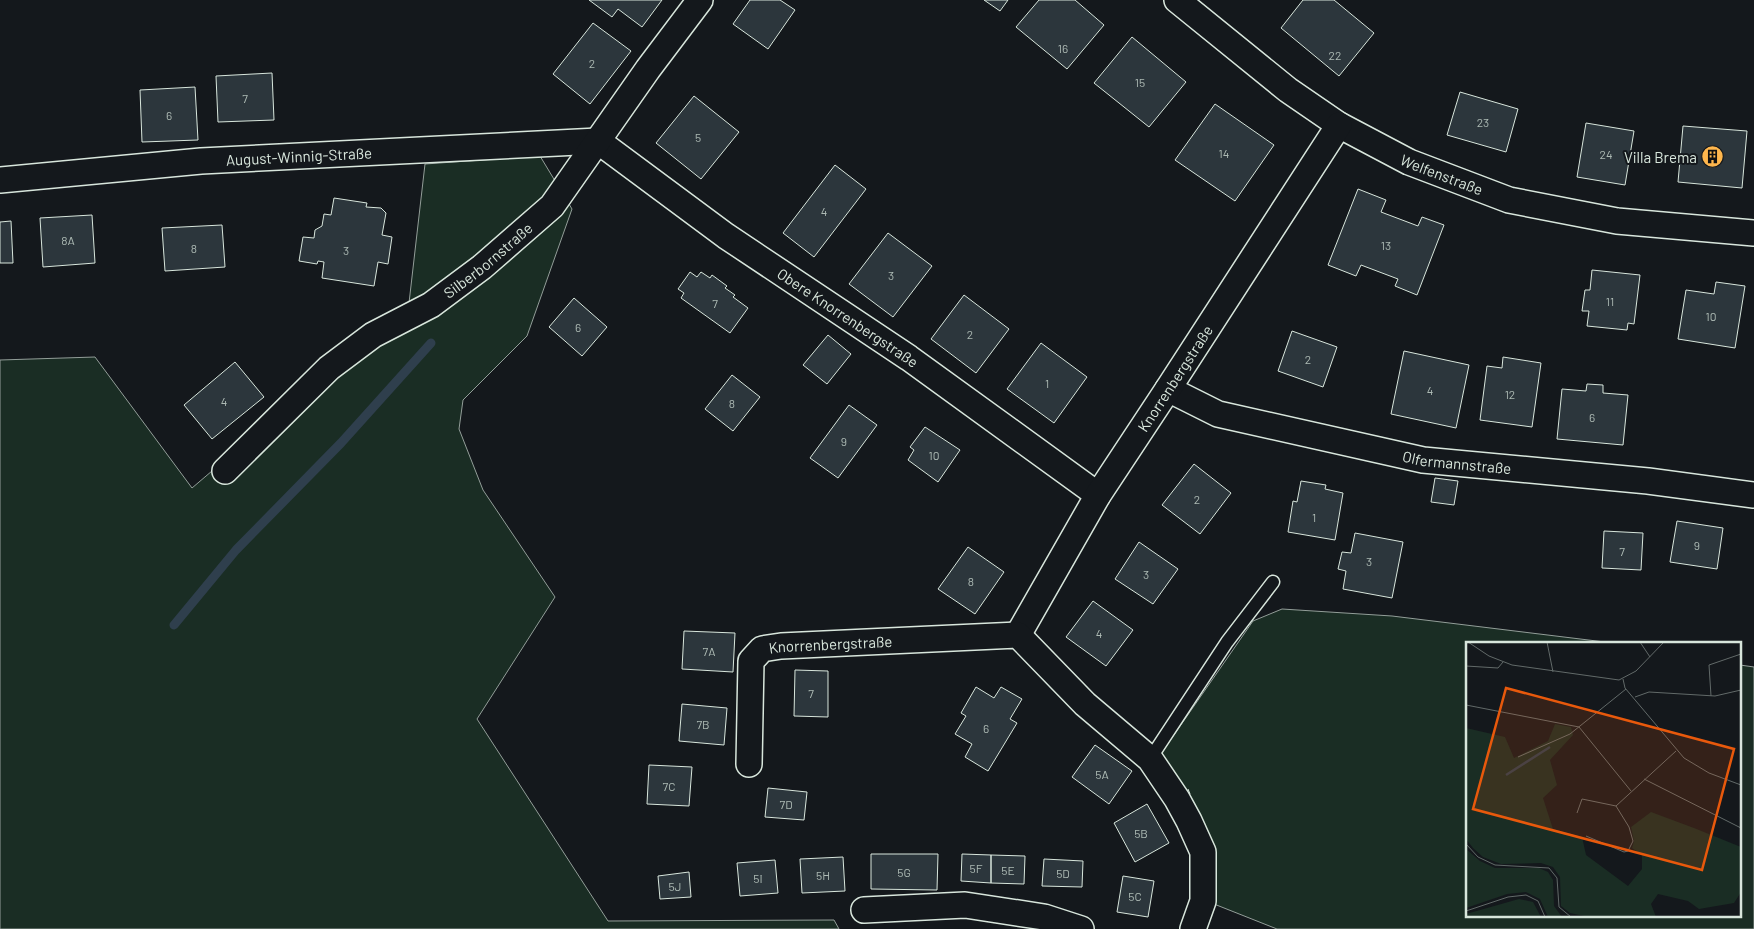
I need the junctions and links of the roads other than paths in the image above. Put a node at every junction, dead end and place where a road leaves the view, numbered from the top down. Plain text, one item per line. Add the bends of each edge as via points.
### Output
1 (700, 0) edge
2 (1177, 0) edge
3 (1339, 124) junction
4 (598, 141) junction
5 (0, 180) edge
6 (1754, 233) edge
7 (1168, 389) junction
8 (225, 471) dead end
9 (1098, 495) junction
10 (1754, 495) edge
11 (1273, 582) dead end
12 (1018, 636) junction
13 (1150, 759) junction
14 (749, 764) dead end
15 (864, 910) dead end
16 (1081, 929) edge
17 (1193, 929) edge

1 - 4 street, Silberbornstraße
2 - 3 street, Welfenstraße via 1288,90
3 - 6 street, Welfenstraße via 1409,162 1509,200 1617,221
3 - 7 street, Knorrenbergstraße
4 - 5 street, August-Winnig-Straße via 201,161
4 - 8 street, Silberbornstraße via 552,206 431,306 373,336 329,368
4 - 9 street, Obere Knorrenbergstraße via 726,236 909,358
7 - 9 street, Knorrenbergstraße
7 - 10 street, Olfermannstraße via 1218,414 1423,460 1648,481
9 - 12 street, Knorrenbergstraße
11 - 13 lane via 1227,642
12 - 13 street via 1085,704
12 - 14 street, Knorrenbergstraße via 762,649 751,661
13 - 17 street via 1177,799 1203,852 1203,901
15 - 16 street via 965,905 1044,916

